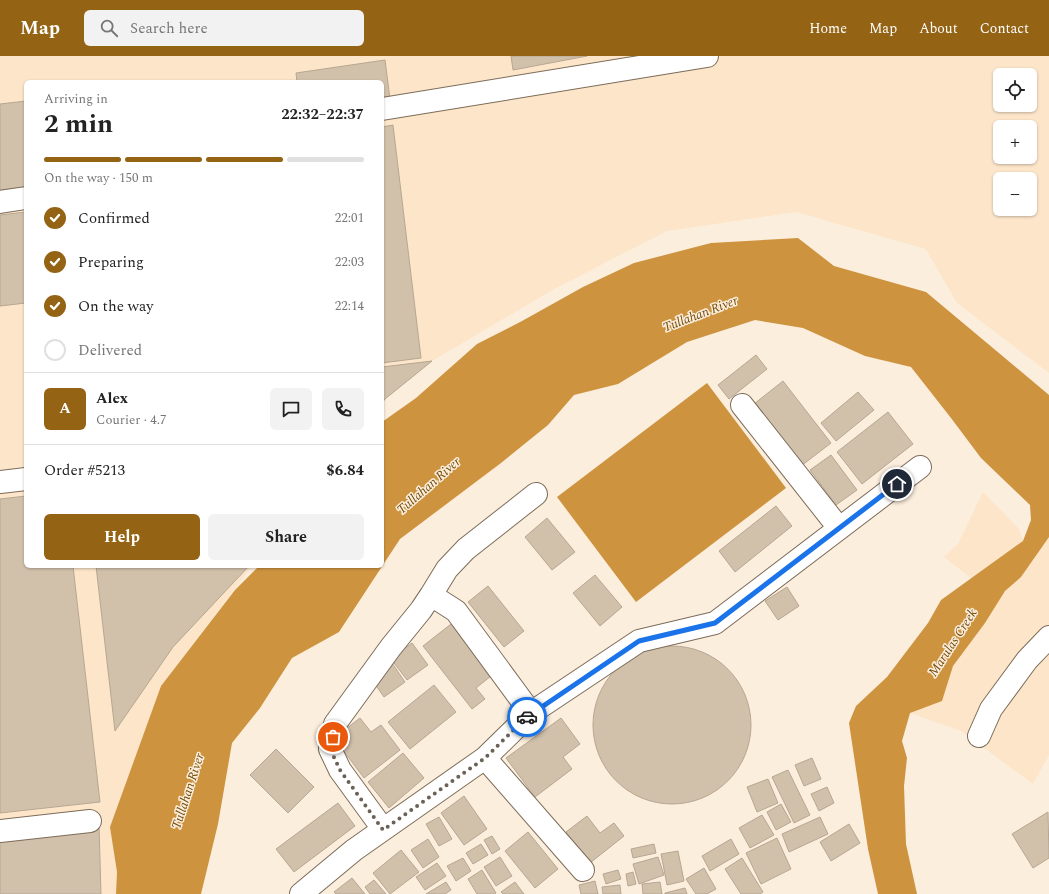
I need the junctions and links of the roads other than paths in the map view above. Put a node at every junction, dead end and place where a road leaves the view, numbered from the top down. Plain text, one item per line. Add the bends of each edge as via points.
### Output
1 (707, 56) edge
2 (384, 109) edge
3 (24, 198) edge
4 (0, 202) edge
5 (742, 405) dead end
6 (920, 467) dead end
7 (24, 479) edge
8 (0, 482) edge
9 (536, 494) dead end
10 (839, 528) junction
11 (431, 595) junction
12 (1049, 637) edge
13 (531, 713) junction
14 (979, 736) dead end
15 (485, 758) junction
16 (90, 821) dead end
17 (383, 830) junction
18 (0, 831) edge
19 (583, 870) dead end
20 (301, 894) edge

1 - 2 lane
3 - 4 lane
5 - 10 lane
6 - 10 lane
7 - 8 lane
9 - 11 lane via 466,549 446,569
10 - 13 lane via 715,623 639,641
11 - 13 lane via 456,611
11 - 17 lane via 335,724 330,749 340,770
12 - 14 lane via 1027,660 991,709
13 - 15 lane
15 - 17 lane
15 - 19 lane
16 - 18 lane
17 - 20 lane via 354,850

